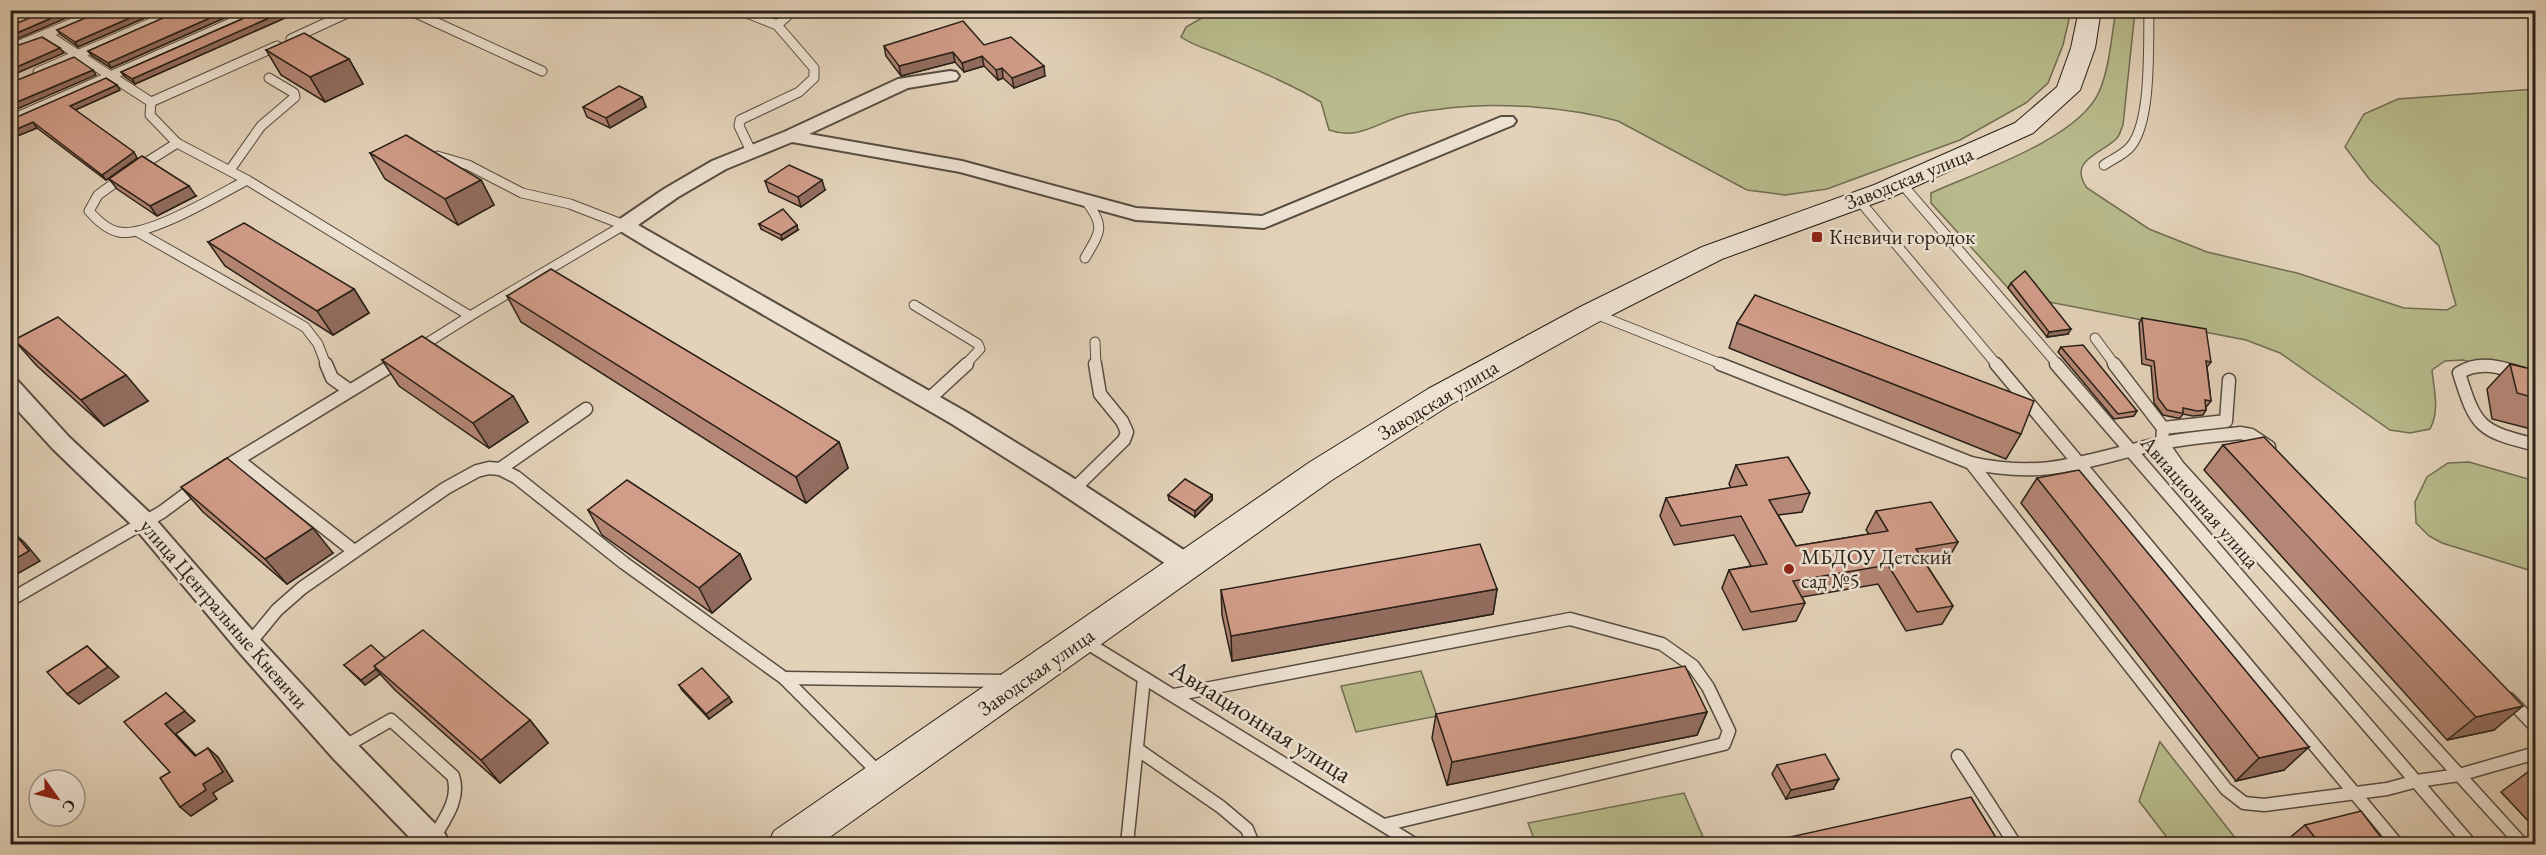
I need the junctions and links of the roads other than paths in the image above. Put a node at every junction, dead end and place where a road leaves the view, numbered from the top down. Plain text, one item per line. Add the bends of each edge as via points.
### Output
1 (104, 10) edge
2 (181, 10) edge
3 (245, 10) edge
4 (354, 10) edge
5 (409, 10) edge
6 (739, 10) edge
7 (794, 10) edge
8 (2090, 10) edge
9 (2148, 10) edge
10 (777, 25) junction
11 (46, 34) junction
12 (10, 49) edge
13 (80, 54) junction
14 (542, 71) dead end
15 (112, 75) junction
16 (30, 76) edge
17 (950, 76) dead end
18 (269, 78) edge
19 (151, 102) junction
20 (10, 120) edge
21 (1508, 121) dead end
22 (790, 136) junction
23 (177, 143) junction
24 (751, 151) junction
25 (437, 156) edge
26 (2104, 165) dead end
27 (230, 170) junction
28 (247, 180) junction
29 (1901, 183) junction
30 (1859, 200) junction
31 (1086, 201) junction
32 (624, 225) junction
33 (138, 232) junction
34 (1085, 258) dead end
35 (914, 305) dead end
36 (1592, 312) junction
37 (470, 316) junction
38 (2096, 338) dead end
39 (1095, 342) dead end
40 (2535, 378) edge
41 (2229, 380) dead end
42 (10, 387) edge
43 (349, 390) junction
44 (928, 400) junction
45 (586, 409) dead end
46 (2163, 428) junction
47 (2162, 443) junction
48 (2535, 445) edge
49 (2130, 452) junction
50 (2274, 453) edge
51 (238, 460) junction
52 (1971, 463) junction
53 (2082, 465) junction
54 (500, 469) junction
55 (1074, 489) junction
56 (142, 521) junction
57 (354, 551) junction
58 (1187, 565) junction
59 (10, 600) edge
60 (1082, 639) junction
61 (248, 644) junction
62 (784, 678) junction
63 (1144, 678) junction
64 (1024, 681) junction
65 (2503, 693) edge
66 (1174, 695) junction
67 (2535, 727) edge
68 (342, 748) junction
69 (1137, 749) junction
70 (2535, 753) edge
71 (1958, 756) dead end
72 (2459, 775) junction
73 (885, 778) junction
74 (2417, 781) junction
75 (2356, 792) junction
76 (1384, 825) junction
77 (433, 843) edge
78 (788, 844) edge
79 (1127, 844) edge
80 (1253, 844) edge
81 (1414, 844) edge
82 (2015, 844) edge
83 (2397, 844) edge
84 (2470, 844) edge
85 (2522, 844) edge

1 - 11 lane
2 - 13 lane
3 - 15 lane via 247,14 242,18
4 - 19 lane
5 - 14 lane
6 - 10 lane
7 - 10 lane
8 - 29 street, Заводская улица via 2072,81 2048,109 2024,128
9 - 26 lane via 2147,70 2139,128 2131,146
10 - 24 lane via 814,68 815,76 800,91 740,120
11 - 12 lane
11 - 13 lane
13 - 15 lane
13 - 16 lane
15 - 19 lane
15 - 20 lane
17 - 22 street via 904,83
18 - 27 lane via 295,97 261,126
19 - 23 lane via 150,115
21 - 31 street via 1264,222 1136,214
22 - 24 street
22 - 31 street via 962,167
23 - 27 lane
23 - 33 lane via 103,189 92,201 88,211 92,215 119,232
24 - 32 street via 719,165
25 - 32 lane via 468,165 522,193 570,204
27 - 28 lane
28 - 33 lane
28 - 37 lane
29 - 30 street, Заводская улица
29 - 49 lane, Авиационная улица
30 - 36 street, Заводская улица via 1712,253
30 - 53 lane
31 - 34 lane via 1102,223 1102,230
32 - 37 lane
32 - 44 street
33 - 43 lane via 305,327 318,339 333,381
35 - 44 lane via 978,344 980,349
36 - 52 lane
36 - 58 street, Заводская улица via 1430,403 1321,471
37 - 43 lane
38 - 46 lane
39 - 55 lane via 1100,393 1122,417 1127,432 1124,440
40 - 48 lane via 2482,364 2466,367 2459,373 2478,422 2502,436
41 - 46 lane via 2226,422
42 - 56 street, улица Центральные Кневичи
43 - 51 lane
44 - 55 street
45 - 54 lane
46 - 47 lane
47 - 49 lane
47 - 50 lane via 2240,433 2263,441
47 - 72 lane via 2178,466
49 - 53 lane
49 - 74 lane, Авиационная улица
51 - 56 lane via 162,512
51 - 57 lane
52 - 53 lane via 2021,472
52 - 75 lane via 2226,789 2244,802 2264,805
53 - 75 lane
54 - 57 lane via 477,471 446,488
54 - 62 lane via 516,477 624,563
55 - 58 street
56 - 59 lane
56 - 61 street, улица Центральные Кневичи
57 - 61 lane via 286,602
58 - 60 street, Заводская улица
60 - 63 lane, Авиационная улица
60 - 64 street, Заводская улица
61 - 68 street, улица Центральные Кневичи
62 - 64 lane
62 - 73 lane
63 - 66 lane, Авиационная улица
63 - 69 lane
64 - 73 street, Заводская улица
65 - 67 lane
66 - 76 lane, Авиационная улица
66 - 76 lane via 1570,618 1662,644 1693,666 1729,731 1724,744
68 - 77 street, улица Центральные Кневичи
68 - 77 lane via 391,720 453,776 456,795
69 - 79 lane
69 - 80 lane via 1248,829
70 - 72 lane
71 - 82 lane
72 - 74 lane
72 - 85 lane
73 - 78 street, Заводская улица
74 - 75 lane
74 - 84 lane, Авиационная улица
75 - 83 lane
76 - 81 lane, Авиационная улица

